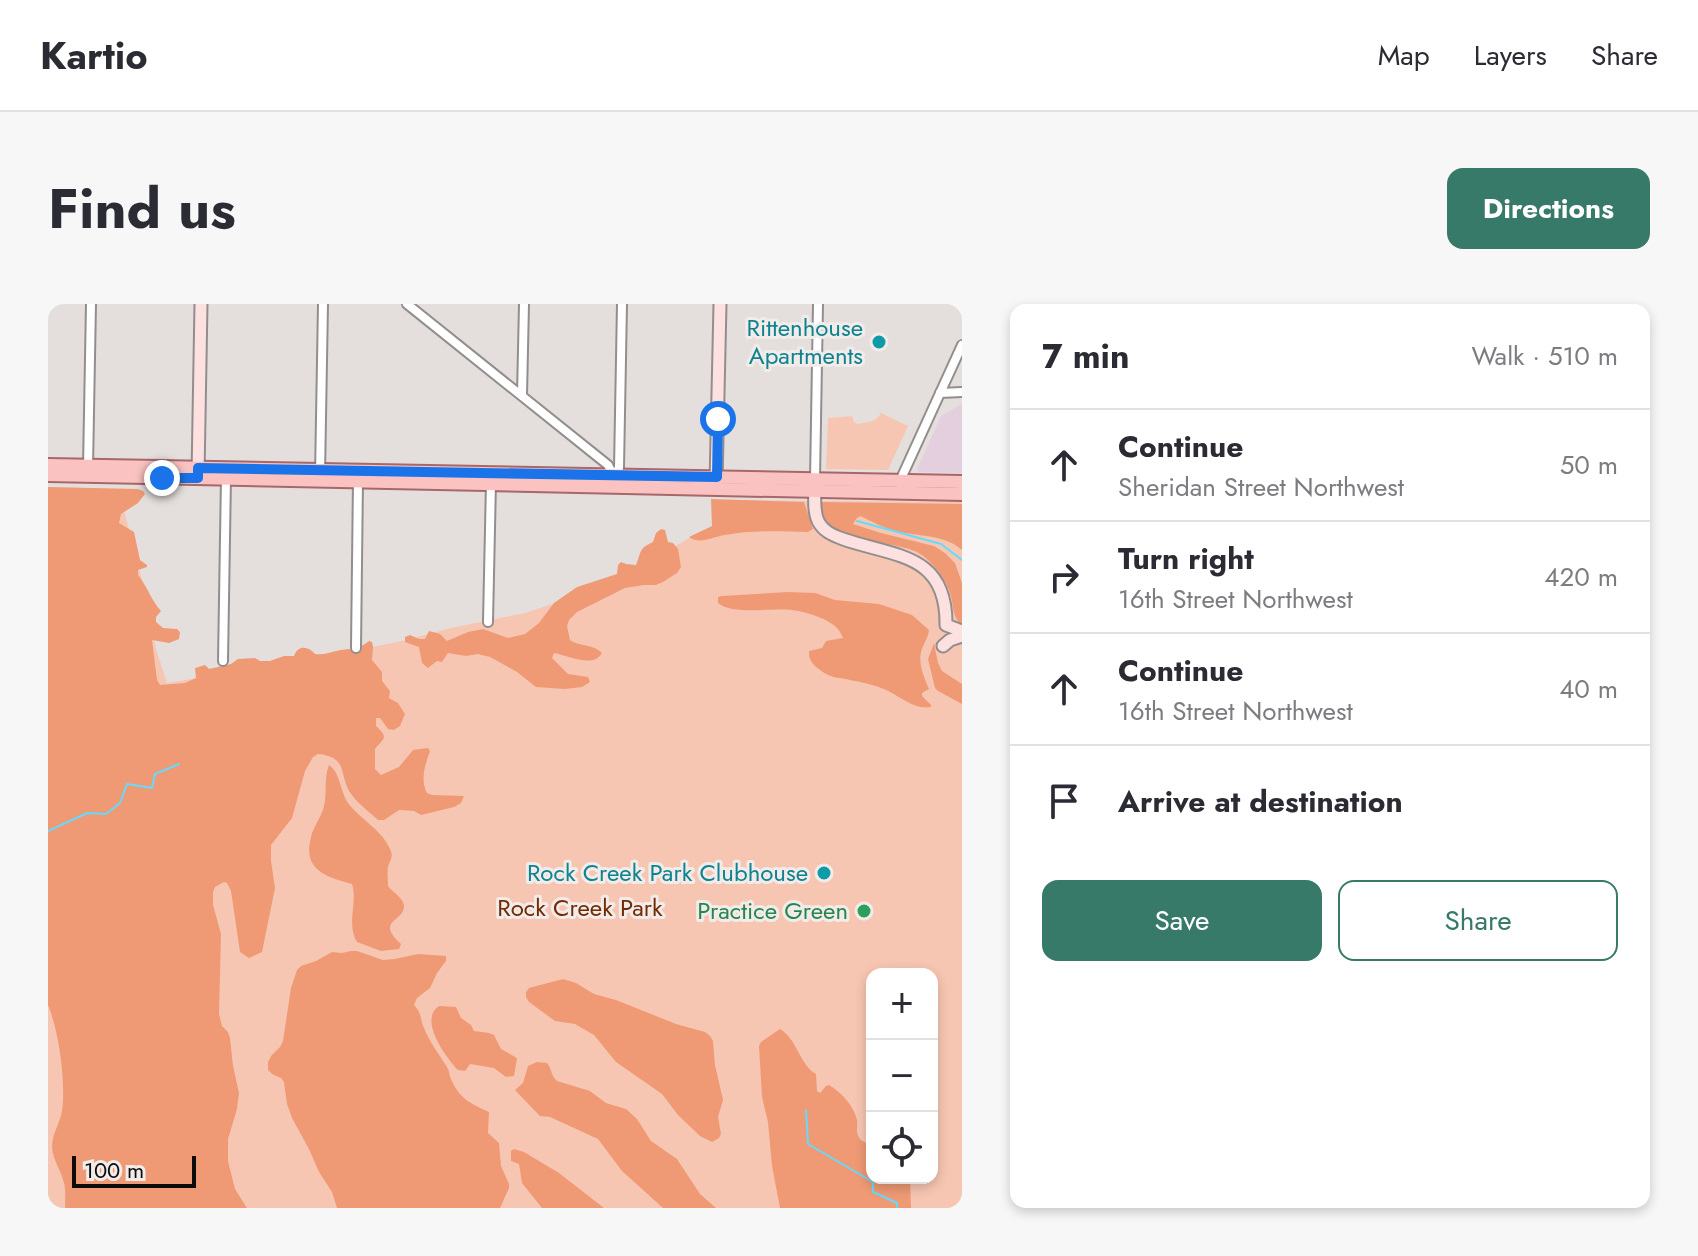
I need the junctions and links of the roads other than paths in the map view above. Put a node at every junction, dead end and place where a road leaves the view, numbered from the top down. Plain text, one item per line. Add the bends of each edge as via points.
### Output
1 (91, 304) edge
2 (201, 304) edge
3 (323, 304) edge
4 (407, 304) edge
5 (524, 304) edge
6 (622, 304) edge
7 (720, 304) edge
8 (818, 304) edge
9 (962, 345) edge
10 (962, 392) edge
11 (940, 393) junction
12 (522, 395) junction
13 (48, 465) edge
14 (88, 471) junction
15 (198, 473) junction
16 (226, 474) junction
17 (48, 475) edge
18 (320, 476) junction
19 (358, 476) junction
20 (491, 479) junction
21 (613, 481) junction
22 (962, 482) edge
23 (716, 483) junction
24 (815, 485) junction
25 (899, 487) junction
26 (962, 494) edge
27 (488, 622) dead end
28 (962, 634) edge
29 (943, 646) dead end
30 (356, 648) dead end
31 (223, 661) dead end

1 - 14 street
2 - 15 street
3 - 18 street
4 - 12 street
5 - 12 street
6 - 21 street via 619,468
7 - 23 street
8 - 24 street
9 - 11 street
10 - 11 street
11 - 25 street
12 - 21 street via 608,465
13 - 14 main road
14 - 15 main road
14 - 17 main road
15 - 16 main road
16 - 18 main road
16 - 31 street
18 - 19 main road
19 - 20 main road
19 - 30 street
20 - 21 main road
20 - 27 street
21 - 23 main road
22 - 25 main road
23 - 24 main road
24 - 25 main road
24 - 28 street via 816,516 825,530 919,563 940,588 946,625
25 - 26 main road
28 - 29 street

